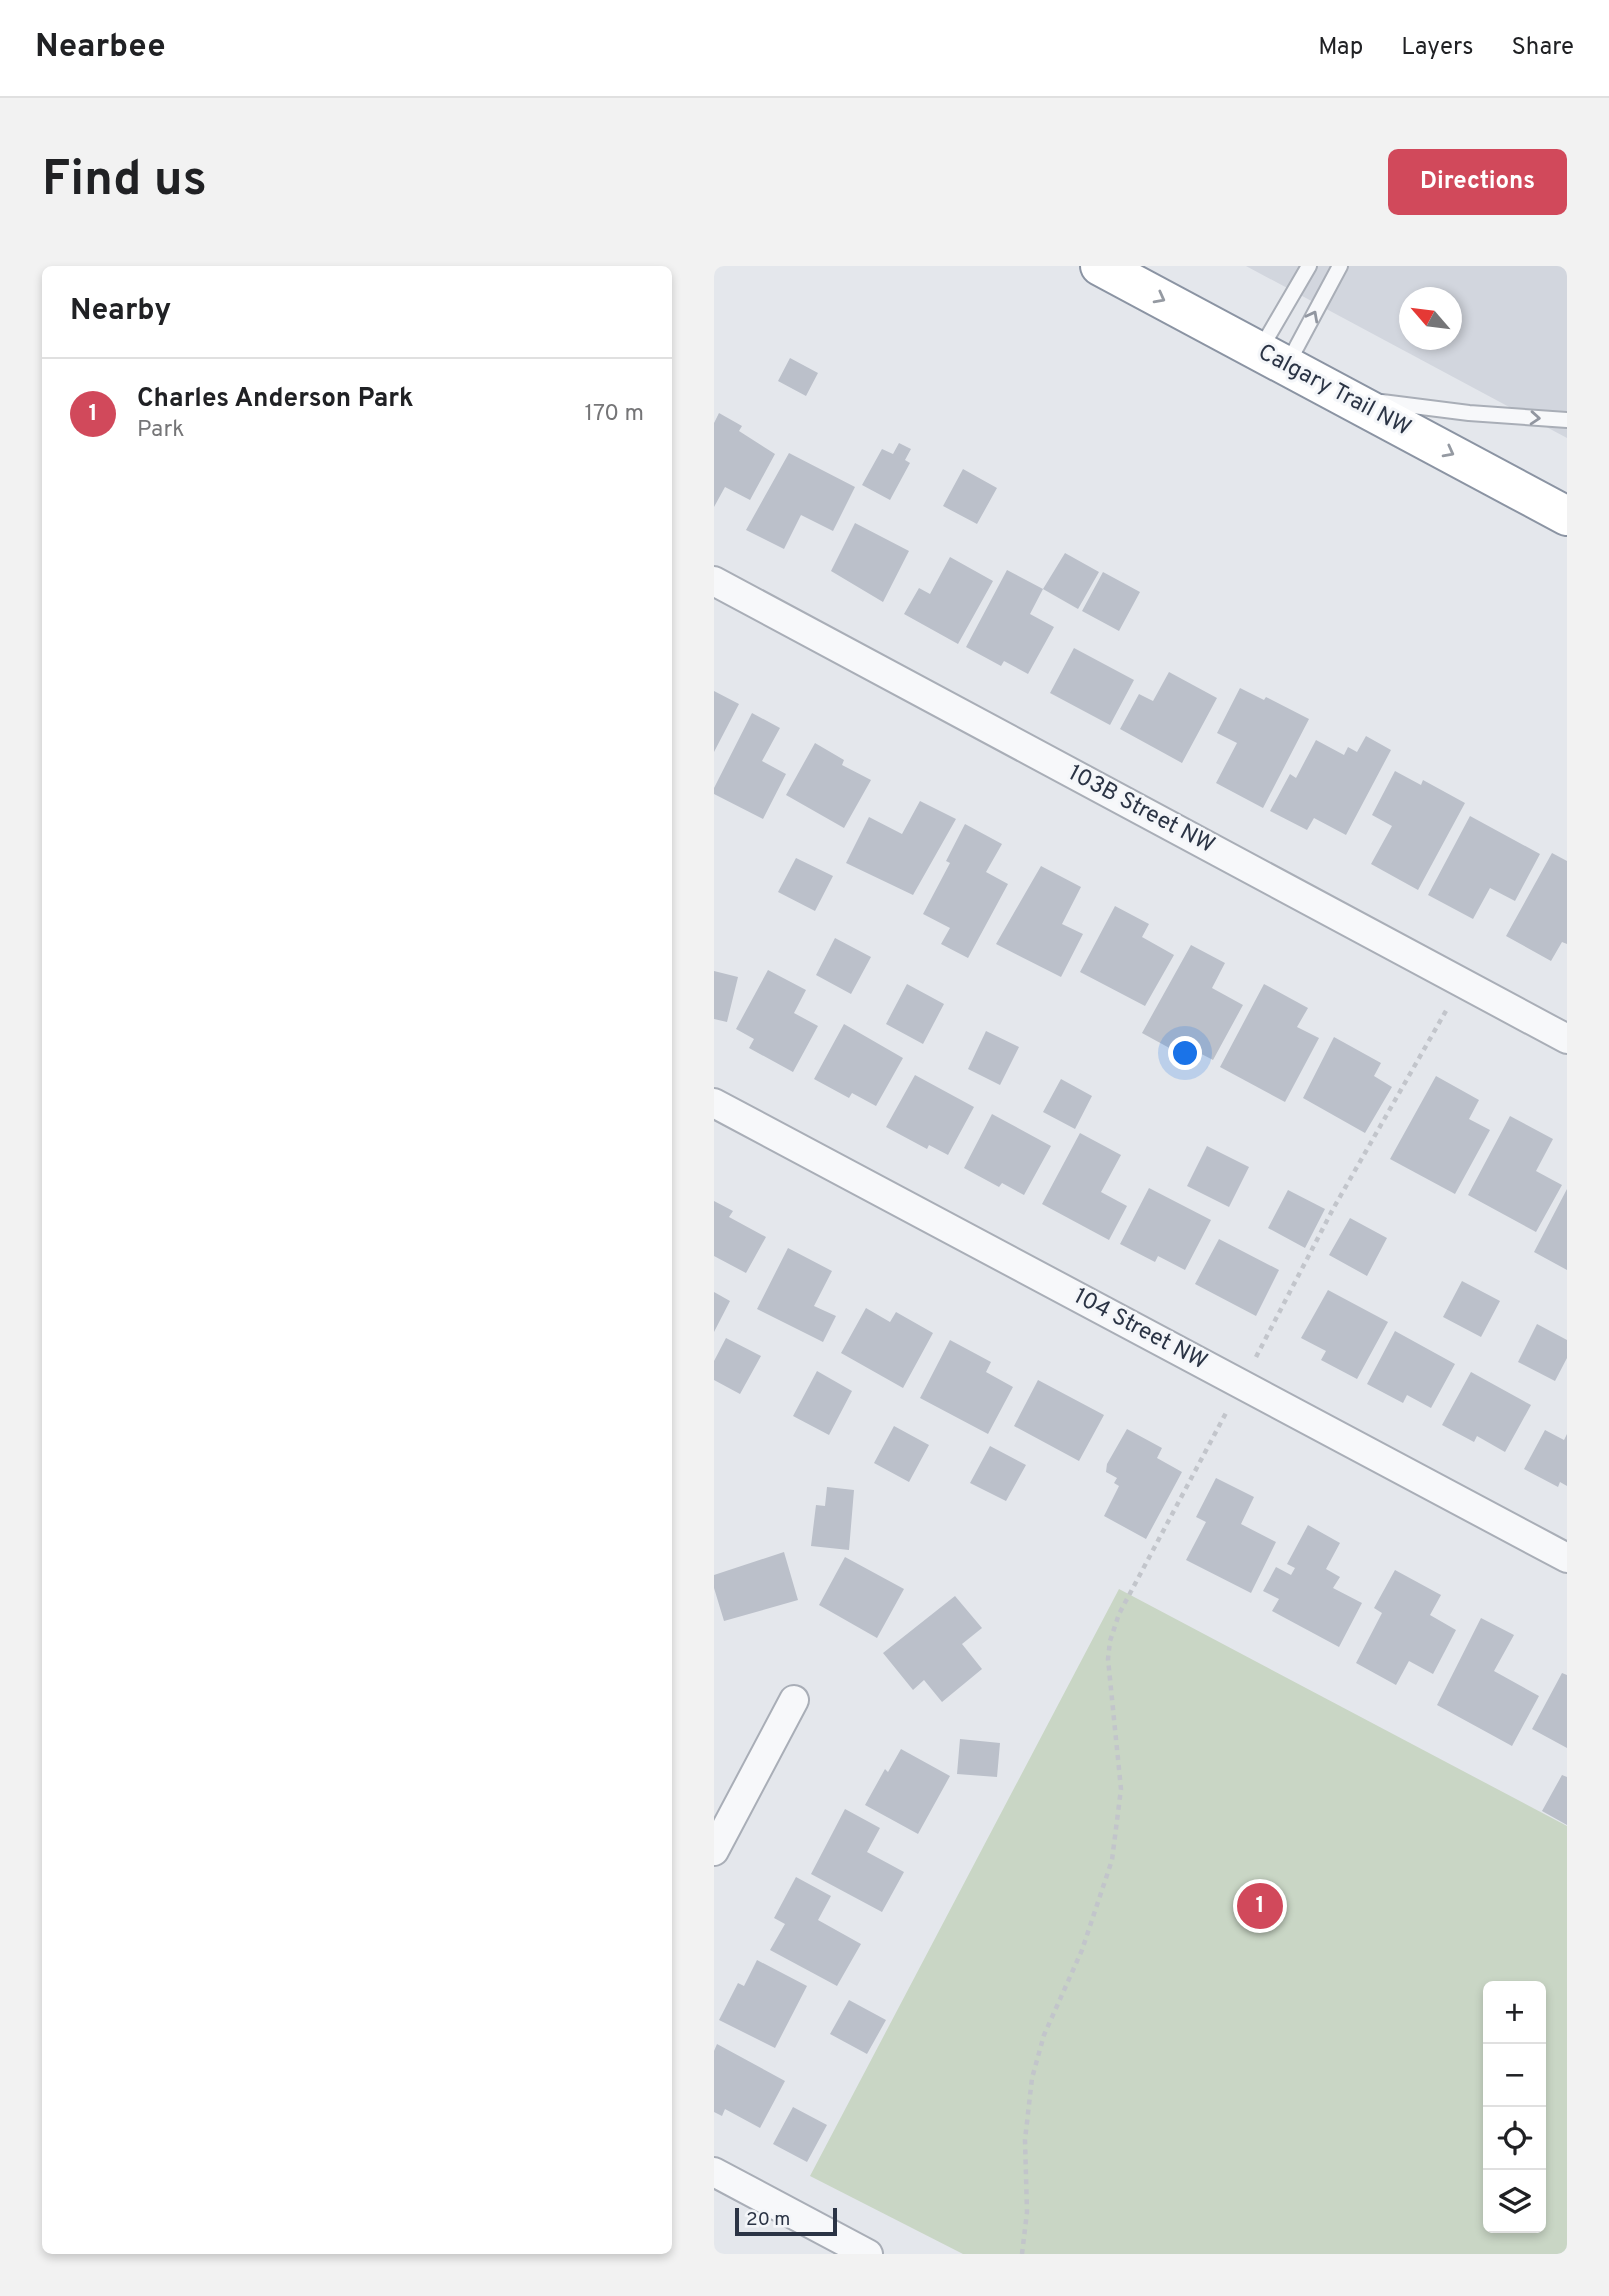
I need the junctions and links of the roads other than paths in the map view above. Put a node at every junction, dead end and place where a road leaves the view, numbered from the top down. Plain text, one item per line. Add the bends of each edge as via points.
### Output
1 (1100, 266) edge
2 (1309, 266) edge
3 (1340, 266) edge
4 (1273, 358) junction
5 (1346, 397) junction
6 (1567, 420) edge
7 (1567, 516) edge
8 (714, 580) edge
9 (1567, 1039) edge
10 (714, 1103) edge
11 (1567, 1558) edge
12 (794, 1700) dead end
13 (714, 1851) edge
14 (714, 2172) edge
15 (868, 2254) edge

1 -> 4 highway, Calgary Trail NW
2 - 4 lane
4 -> 3 lane
4 - 5 highway, Calgary Trail NW
5 -> 6 lane
5 -> 7 highway, Calgary Trail NW
8 - 9 street, 103B Street NW
10 - 11 street, 104 Street NW
12 - 13 street
14 - 15 street

